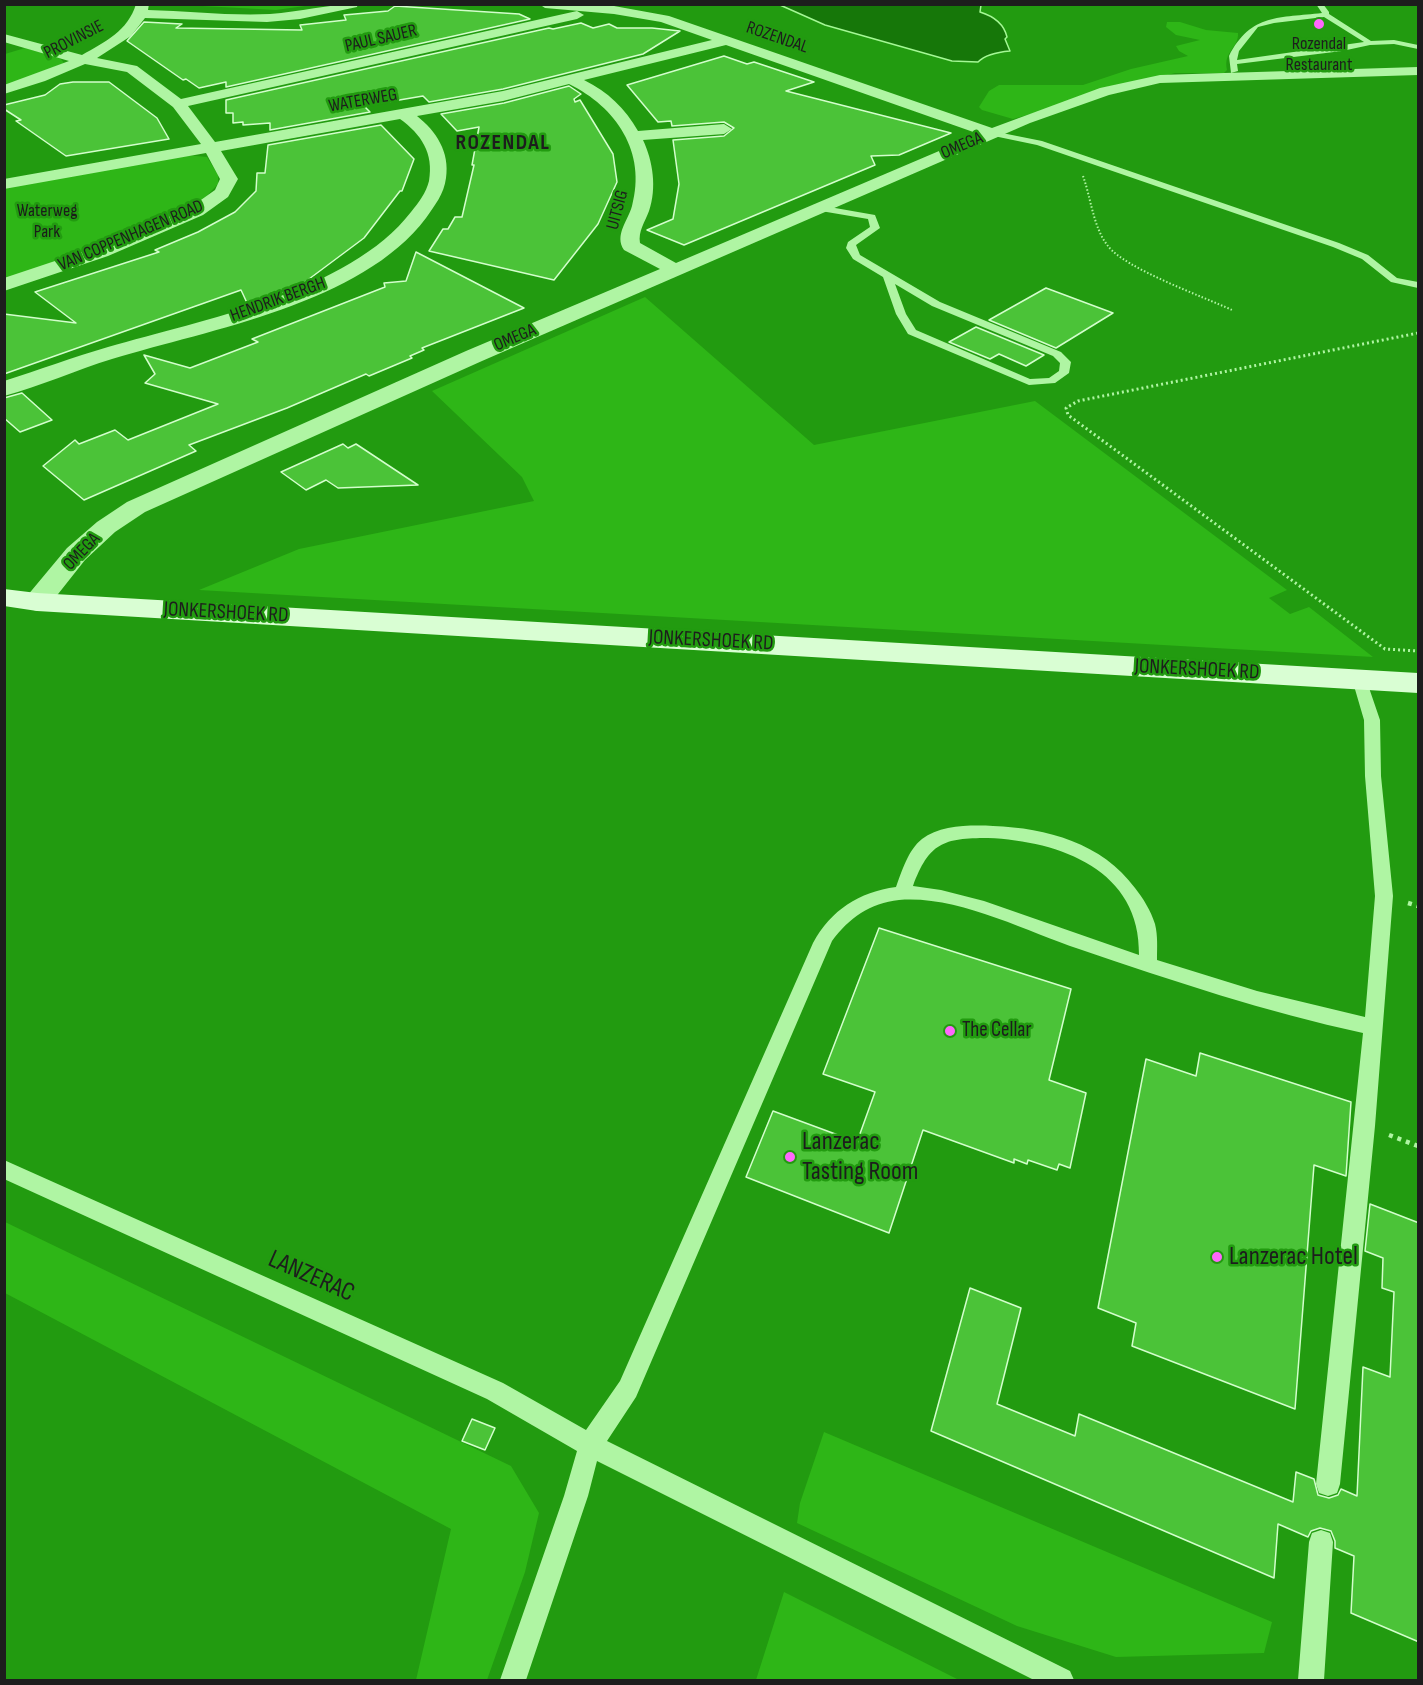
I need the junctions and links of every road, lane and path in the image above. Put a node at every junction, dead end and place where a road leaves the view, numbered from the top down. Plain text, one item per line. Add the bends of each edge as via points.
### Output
1 (352, 4) edge
2 (545, 4) edge
3 (1319, 4) edge
4 (591, 8) junction
5 (143, 9) edge
6 (1325, 15) junction
7 (4, 38) edge
8 (725, 41) junction
9 (1370, 42) junction
10 (1419, 47) edge
11 (84, 59) junction
12 (1234, 69) junction
13 (1417, 72) edge
14 (572, 80) junction
15 (4, 90) edge
16 (178, 104) junction
17 (405, 114) junction
18 (724, 129) dead end
19 (992, 133) junction
20 (634, 136) junction
21 (211, 147) junction
22 (1074, 155) junction
23 (4, 184) edge
24 (818, 208) junction
25 (675, 270) junction
26 (888, 277) junction
27 (4, 285) edge
28 (1419, 285) edge
29 (1232, 310) dead end
30 (1419, 333) edge
31 (4, 389) edge
32 (4, 597) edge
33 (37, 602) junction
34 (1419, 651) edge
35 (1359, 679) junction
36 (1419, 683) edge
37 (902, 893) junction
38 (1148, 964) junction
39 (1372, 1027) junction
40 (4, 1168) edge
41 (590, 1446) junction
42 (1328, 1484) dead end
43 (1321, 1542) dead end
44 (513, 1680) edge
45 (1061, 1680) edge
46 (1311, 1680) edge

1 - 5 street via 267,18
2 - 4 street, ROZENDAL
3 - 6 lane
4 - 8 street, ROZENDAL via 664,19
4 - 16 street, PAUL SAUER via 577,15
5 - 11 street, PROVINSIE via 123,36
6 - 9 lane
6 - 12 lane via 1256,26 1236,50
7 - 11 street, VAN COPPENHAGEN ROAD
8 - 14 street, WATERWEG
8 - 19 street, ROZENDAL
9 - 10 lane
9 - 12 lane
11 - 15 street, PROVINSIE
11 - 16 street, VAN COPPENHAGEN ROAD via 132,69
12 - 13 street, OMEGA
12 - 19 street, OMEGA via 1105,91
14 - 17 street, WATERWEG
14 - 20 street, UITSIG via 597,93
16 - 21 street, VAN COPPENHAGEN ROAD
17 - 21 street, WATERWEG
17 - 31 street, HENDRIK BERGH via 427,134 437,155 438,180 415,223 368,263 277,302
18 - 20 street
19 - 22 lane
19 - 24 street, OMEGA
20 - 25 street, UITSIG via 645,185 630,233 631,246
21 - 23 street, WATERWEG
21 - 27 street, VAN COPPENHAGEN ROAD via 229,179 214,201 112,248
22 - 28 lane via 1347,249 1365,257 1385,275
22 - 29 path via 1109,249
24 - 25 street, OMEGA
24 - 26 lane via 872,217 875,228 851,244 851,248 856,257
25 - 33 street, OMEGA via 136,507 106,526 76,554
26 - 26 lane via 936,304 1057,354 1066,362 1064,373 1051,381 1029,382 912,332
30 - 34 path via 1078,401 1066,408 1068,415 1385,649
32 - 33 street, JONKERSHOEK RD
33 - 35 street, JONKERSHOEK RD
35 - 36 street, JONKERSHOEK RD
35 - 39 lane via 1372,720 1384,896
37 - 38 lane via 965,904
37 - 38 lane via 919,853 931,841 988,831 1039,837 1087,853 1123,882 1147,928
37 - 41 lane via 862,904 828,929 628,1389
38 - 39 lane via 1322,1017
39 - 42 lane
40 - 41 lane, LANZERAC via 495,1391
41 - 44 lane
41 - 45 lane, LANZERAC
43 - 46 lane

